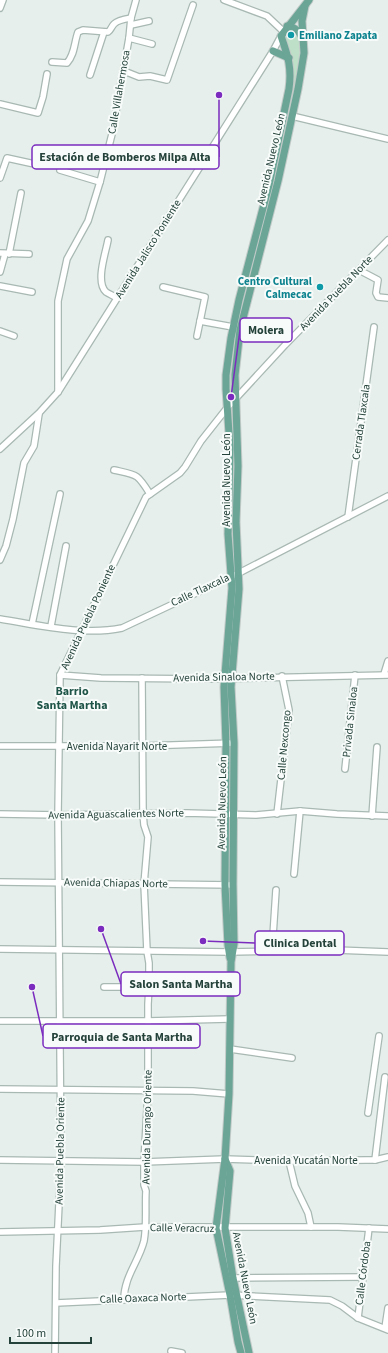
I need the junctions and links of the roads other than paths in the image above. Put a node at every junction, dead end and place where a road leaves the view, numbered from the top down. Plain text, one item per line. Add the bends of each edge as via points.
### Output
1 (3, 0) edge
2 (136, 0) edge
3 (224, 0) edge
4 (307, 3) edge
5 (194, 5) dead end
6 (0, 8) edge
7 (131, 18) junction
8 (149, 21) dead end
9 (131, 25) junction
10 (104, 32) junction
11 (284, 32) junction
12 (129, 38) junction
13 (303, 40) junction
14 (152, 44) dead end
15 (273, 51) junction
16 (289, 58) junction
17 (52, 62) dead end
18 (124, 71) junction
19 (47, 74) dead end
20 (90, 75) dead end
21 (0, 104) edge
22 (292, 116) junction
23 (388, 139) edge
24 (38, 165) dead end
25 (60, 170) dead end
26 (0, 178) edge
27 (100, 182) junction
28 (21, 193) dead end
29 (108, 240) dead end
30 (388, 240) edge
31 (5, 254) edge
32 (29, 254) dead end
33 (358, 270) junction
34 (0, 272) edge
35 (0, 286) edge
36 (163, 286) dead end
37 (32, 292) dead end
38 (117, 298) junction
39 (388, 298) edge
40 (200, 321) junction
41 (233, 327) junction
42 (374, 327) dead end
43 (0, 331) edge
44 (14, 336) dead end
45 (197, 336) dead end
46 (58, 392) junction
47 (235, 399) junction
48 (227, 408) junction
49 (39, 413) junction
50 (1, 447) edge
51 (114, 470) dead end
52 (60, 494) dead end
53 (150, 494) junction
54 (388, 496) edge
55 (348, 517) junction
56 (66, 546) dead end
57 (0, 560) edge
58 (235, 574) junction
59 (0, 619) edge
60 (32, 624) junction
61 (51, 626) junction
62 (82, 631) junction
63 (388, 661) edge
64 (386, 674) edge
65 (60, 675) junction
66 (355, 675) junction
67 (282, 676) junction
68 (142, 678) junction
69 (228, 678) junction
70 (230, 744) junction
71 (0, 746) edge
72 (59, 746) junction
73 (142, 746) junction
74 (377, 747) dead end
75 (345, 769) dead end
76 (300, 811) junction
77 (142, 813) junction
78 (0, 814) edge
79 (277, 814) junction
80 (58, 815) junction
81 (229, 815) junction
82 (372, 816) junction
83 (388, 816) edge
84 (294, 874) dead end
85 (0, 882) edge
86 (59, 882) junction
87 (144, 884) junction
88 (229, 885) junction
89 (276, 890) dead end
90 (0, 949) edge
91 (59, 949) junction
92 (147, 951) junction
93 (272, 951) junction
94 (231, 952) junction
95 (388, 952) edge
96 (104, 987) dead end
97 (149, 987) junction
98 (229, 1019) junction
99 (60, 1020) junction
100 (0, 1021) edge
101 (148, 1021) junction
102 (379, 1036) dead end
103 (230, 1049) junction
104 (292, 1058) dead end
105 (385, 1077) dead end
106 (0, 1089) edge
107 (61, 1090) junction
108 (148, 1091) junction
109 (371, 1091) junction
110 (383, 1092) junction
111 (229, 1094) junction
112 (368, 1113) dead end
113 (388, 1157) edge
114 (225, 1159) junction
115 (0, 1160) edge
116 (375, 1160) junction
117 (289, 1161) junction
118 (61, 1162) junction
119 (144, 1162) junction
120 (145, 1227) junction
121 (311, 1227) junction
122 (216, 1228) junction
123 (225, 1228) junction
124 (369, 1228) junction
125 (388, 1229) edge
126 (59, 1230) junction
127 (0, 1232) edge
128 (362, 1277) junction
129 (233, 1278) junction
130 (233, 1295) junction
131 (124, 1299) junction
132 (56, 1303) junction
133 (388, 1308) edge
134 (358, 1318) junction
135 (386, 1329) edge
136 (171, 1351) dead end
137 (55, 1353) edge
138 (182, 1353) edge
139 (241, 1353) edge
140 (249, 1353) edge

1 - 6 street
2 - 7 street, Calle Villahermosa
3 - 11 street via 267,16
4 - 11 main road
4 - 13 main road, Avenida Nuevo León via 302,21
5 - 18 street via 167,80 150,76 139,77
7 - 9 street, Calle Villahermosa
7 - 10 street via 118,21 110,31
8 - 9 street
9 - 12 street, Calle Villahermosa
10 - 17 street via 78,32 67,63
10 - 20 street
11 - 13 main road via 295,28
11 - 15 street, Avenida Jalisco Poniente
11 - 16 main road, Avenida Nuevo León
12 - 14 street
12 - 18 street, Calle Villahermosa
13 - 22 main road, Avenida Nuevo León via 303,64
15 - 16 main road
15 - 38 street, Avenida Jalisco Poniente
16 - 41 main road, Avenida Nuevo León via 291,76 275,161
18 - 27 street, Calle Villahermosa
19 - 21 street via 38,113
22 - 23 street
22 - 47 main road, Avenida Nuevo León via 240,330
24 - 26 street via 7,158
25 - 27 street
27 - 46 street, Calle Villahermosa via 88,221 67,259 58,301
28 - 31 street
29 - 38 street via 101,274 102,283 105,291
30 - 33 street, Avenida Puebla Norte
31 - 32 street
31 - 34 street
33 - 39 street via 378,280 376,293
33 - 47 street, Avenida Puebla Norte
35 - 37 street
36 - 40 street via 206,297
38 - 46 street, Avenida Jalisco Poniente
40 - 41 street
40 - 45 street
41 - 48 main road, Avenida Nuevo León via 227,368
42 - 55 street, Cerrada Tlaxcala
43 - 44 street
46 - 49 street, Avenida Jalisco Poniente
47 - 48 street, Avenida Puebla Poniente
47 - 58 main road, Avenida Nuevo León via 238,466
48 - 53 street, Avenida Puebla Poniente via 180,473
48 - 58 main road, Avenida Nuevo León via 230,448 228,534
49 - 50 street, Avenida Jalisco Poniente
49 - 57 street via 34,446 24,463 13,519
51 - 53 street via 140,478
52 - 60 street
53 - 62 street, Avenida Puebla Poniente via 144,501
54 - 55 street, Calle Tlaxcala
55 - 58 street, Calle Tlaxcala
56 - 61 street
58 - 62 street, Calle Tlaxcala via 122,628
58 - 69 main road, Avenida Nuevo León via 240,589
59 - 60 street, Calle Tlaxcala
60 - 61 street, Calle Tlaxcala
61 - 62 street, Calle Tlaxcala
62 - 65 street, Avenida Puebla Poniente
63 - 64 street
64 - 66 street, Avenida Sinaloa Norte
65 - 68 street, Avenida Sinaloa Norte
65 - 72 street, Avenida Puebla Poniente
66 - 67 street, Avenida Sinaloa Norte
66 - 75 street, Privada Sinaloa
67 - 69 street, Avenida Sinaloa Norte
67 - 79 street, Calle Nexcongo via 289,710
68 - 69 street, Avenida Sinaloa Norte
68 - 73 street, Avenida Durango Oriente
69 - 70 main road, Avenida Nuevo León
70 - 73 street, Avenida Nayarit Norte
70 - 81 main road, Avenida Nuevo León
71 - 72 street, Avenida Nayarit Norte
72 - 73 street, Avenida Nayarit Norte
72 - 80 street, Avenida Puebla Poniente
73 - 77 street, Avenida Durango Oriente
74 - 82 street
76 - 79 street, Avenida Aguascalientes Norte
76 - 82 street, Avenida Aguascalientes Norte
76 - 84 street
77 - 80 street, Avenida Aguascalientes Norte
77 - 81 street, Avenida Aguascalientes Norte
77 - 87 street, Avenida Durango Oriente via 148,838
78 - 80 street, Avenida Aguascalientes Norte
79 - 81 street, Avenida Aguascalientes Norte
80 - 86 street, Avenida Puebla Poniente
81 - 88 main road, Avenida Nuevo León
82 - 83 street, Avenida Aguascalientes Norte
85 - 86 street, Avenida Chiapas Norte
86 - 87 street, Avenida Chiapas Norte
86 - 91 street, Avenida Puebla Poniente
87 - 88 street, Avenida Chiapas Norte
87 - 92 street, Avenida Durango Oriente
88 - 94 main road, Avenida Nuevo León via 234,944
89 - 93 street
90 - 91 street
91 - 92 street
91 - 99 street, Avenida Puebla Oriente
92 - 94 street
92 - 97 street, Avenida Durango Oriente
93 - 94 street
93 - 95 street
94 - 98 main road, Avenida Nuevo León
96 - 97 street
97 - 101 street, Avenida Durango Oriente
98 - 101 street
98 - 103 main road, Avenida Nuevo León
99 - 100 street
99 - 101 street
99 - 107 street, Avenida Puebla Oriente
101 - 108 street, Avenida Durango Oriente
102 - 109 street
103 - 104 street
103 - 111 main road, Avenida Nuevo León
105 - 110 street
106 - 107 street
107 - 108 street
107 - 118 street, Avenida Puebla Oriente
108 - 111 street
108 - 119 street, Avenida Durango Oriente
109 - 110 street
109 - 112 street
110 - 116 street
111 - 114 main road, Avenida Nuevo León
113 - 116 street, Avenida Yucatán Norte
114 - 117 street, Avenida Yucatán Norte
114 - 119 street, Avenida Yucatán Norte
114 - 122 main road, Avenida Nuevo León
114 - 123 main road, Avenida Nuevo León via 230,1171
115 - 118 street, Avenida Yucatán Norte
116 - 117 street, Avenida Yucatán Norte
117 - 121 street via 295,1186 308,1213
118 - 119 street, Avenida Yucatán Norte
118 - 126 street, Avenida Puebla Oriente
119 - 120 street, Avenida Durango Oriente
120 - 122 street, Calle Veracruz
120 - 126 street, Calle Veracruz
120 - 131 street, Avenida Durango Oriente via 144,1240 126,1282
121 - 123 street, Calle Veracruz
121 - 124 street, Calle Veracruz
122 - 123 street, Calle Veracruz
122 - 130 main road, Avenida Nuevo León
123 - 129 main road, Avenida Nuevo León
124 - 125 street, Calle Veracruz
124 - 128 street, Calle Córdoba
126 - 127 street, Calle Veracruz
126 - 132 street, Avenida Puebla Oriente
128 - 129 street
128 - 134 street, Calle Córdoba
129 - 130 main road, Avenida Nuevo León
130 - 131 street, Calle Oaxaca Norte
130 - 134 street, Calle Oaxaca Norte via 330,1300
130 - 139 main road, Avenida Nuevo León
130 - 140 main road, Avenida Nuevo León
131 - 132 street, Calle Oaxaca Norte
132 - 137 street, Avenida Puebla Oriente
133 - 135 street
134 - 135 street, Calle Oaxaca Norte
136 - 138 street

